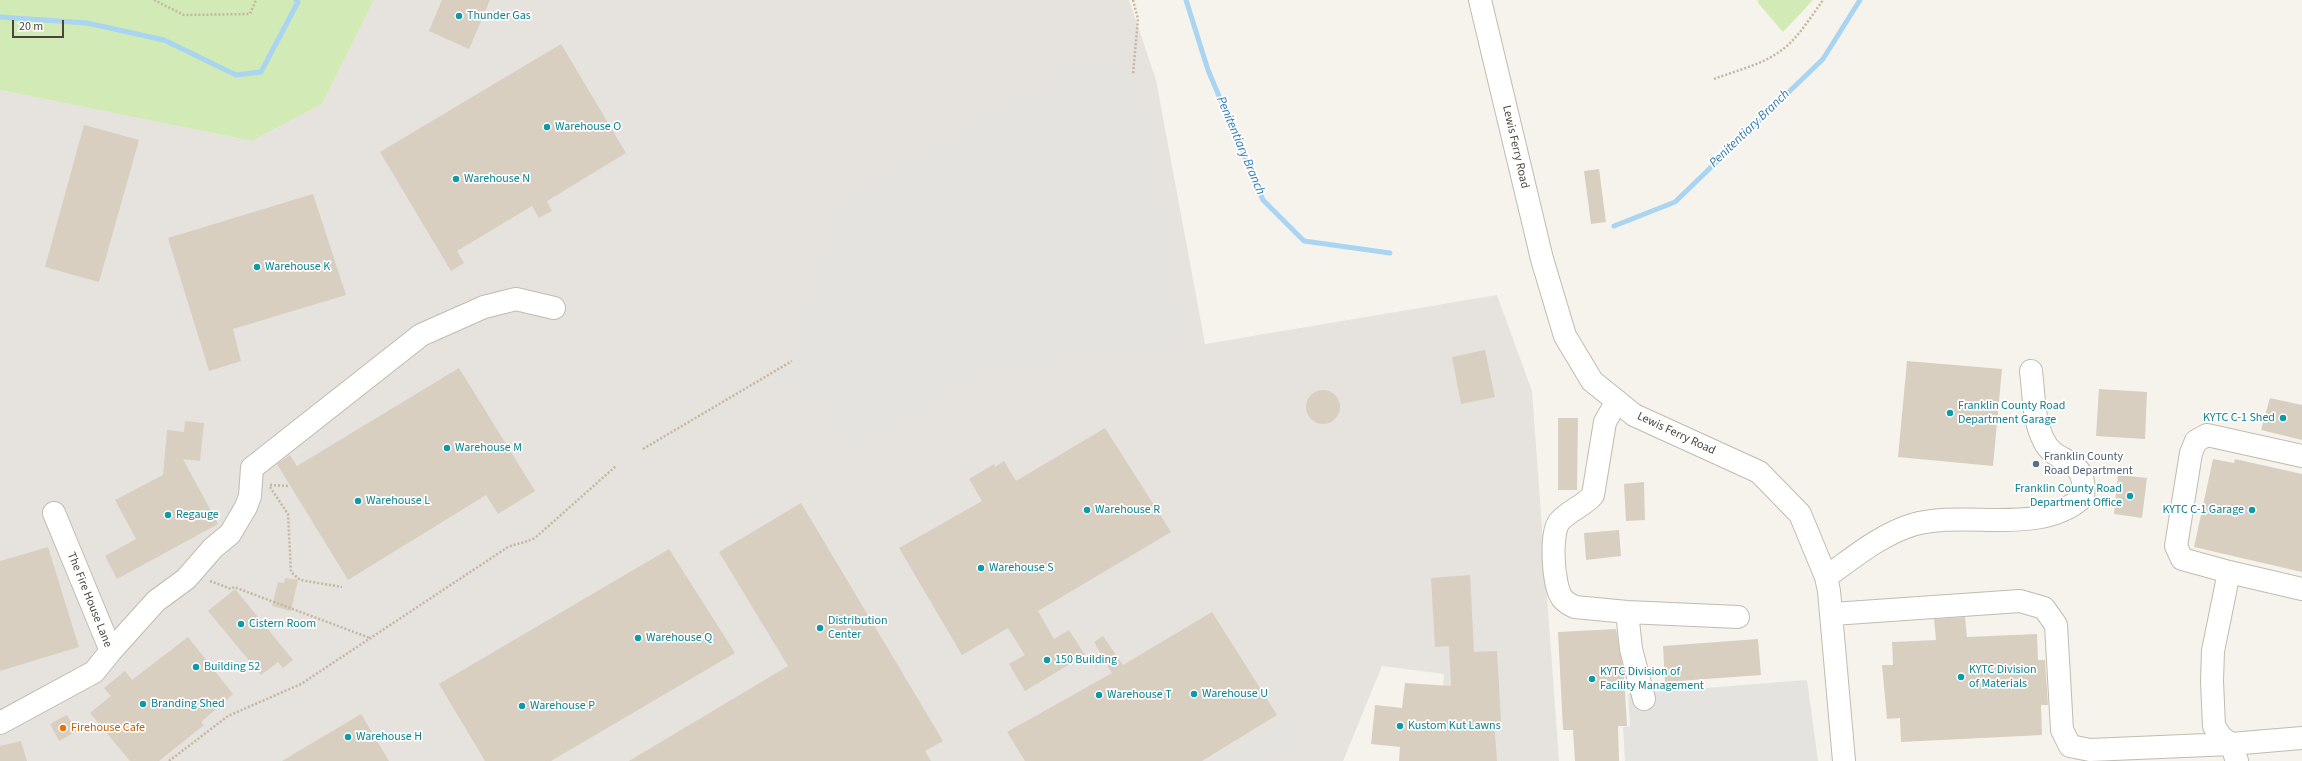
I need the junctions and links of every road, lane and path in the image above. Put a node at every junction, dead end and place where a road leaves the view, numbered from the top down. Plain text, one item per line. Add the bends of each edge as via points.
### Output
1 (154, 0) edge
2 (256, 0) edge
3 (1133, 0) edge
4 (1480, 0) edge
5 (1823, 0) edge
6 (1133, 74) dead end
7 (1714, 79) dead end
8 (554, 308) dead end
9 (792, 361) dead end
10 (2031, 371) dead end
11 (1617, 401) junction
12 (643, 449) dead end
13 (2302, 456) edge
14 (616, 466) dead end
15 (260, 484) junction
16 (290, 486) dead end
17 (54, 513) dead end
18 (2228, 572) junction
19 (192, 573) junction
20 (1826, 577) junction
21 (342, 587) dead end
22 (2302, 589) edge
23 (1627, 612) junction
24 (1833, 614) junction
25 (1738, 617) dead end
26 (370, 638) junction
27 (111, 651) junction
28 (1644, 699) dead end
29 (0, 723) edge
30 (2302, 738) edge
31 (2234, 753) edge
32 (169, 761) edge
33 (1844, 761) edge

1 - 2 path via 184,15 250,14
3 - 6 path via 1138,19
4 - 11 street, Lewis Ferry Road via 1542,259 1565,336 1592,381
5 - 7 path via 1792,42 1777,54
8 - 15 street via 516,299 484,307 421,335 252,468
9 - 12 path
10 - 20 street via 2036,419 2044,442 2080,471 2084,486 2083,497 2072,507 2040,517 1936,521 1913,525 1892,532 1875,542
11 - 20 street, Lewis Ferry Road via 1634,415 1759,472 1800,514
11 - 23 street via 1605,422 1593,494 1587,502 1560,522 1554,532 1554,551 1558,587 1568,605
13 - 18 street via 2206,435 2196,441 2191,453 2176,546 2182,559
14 - 26 path via 535,538 525,544 517,543 508,547
15 - 16 path
15 - 19 street via 230,534
15 - 21 path via 288,514 292,572 300,580
17 - 27 street, The Fire House Lane
18 - 22 street
18 - 31 street via 2213,651 2212,681 2214,726
19 - 26 path
19 - 27 street via 156,601
20 - 24 street, Lewis Ferry Road
23 - 25 street
23 - 28 street via 1631,649
24 - 31 street via 2020,601 2044,608 2056,625 2062,730 2070,746 2090,750
24 - 33 street, Lewis Ferry Road
26 - 32 path via 301,684 228,716
27 - 29 street, The Fire House Lane via 94,672
30 - 31 street

